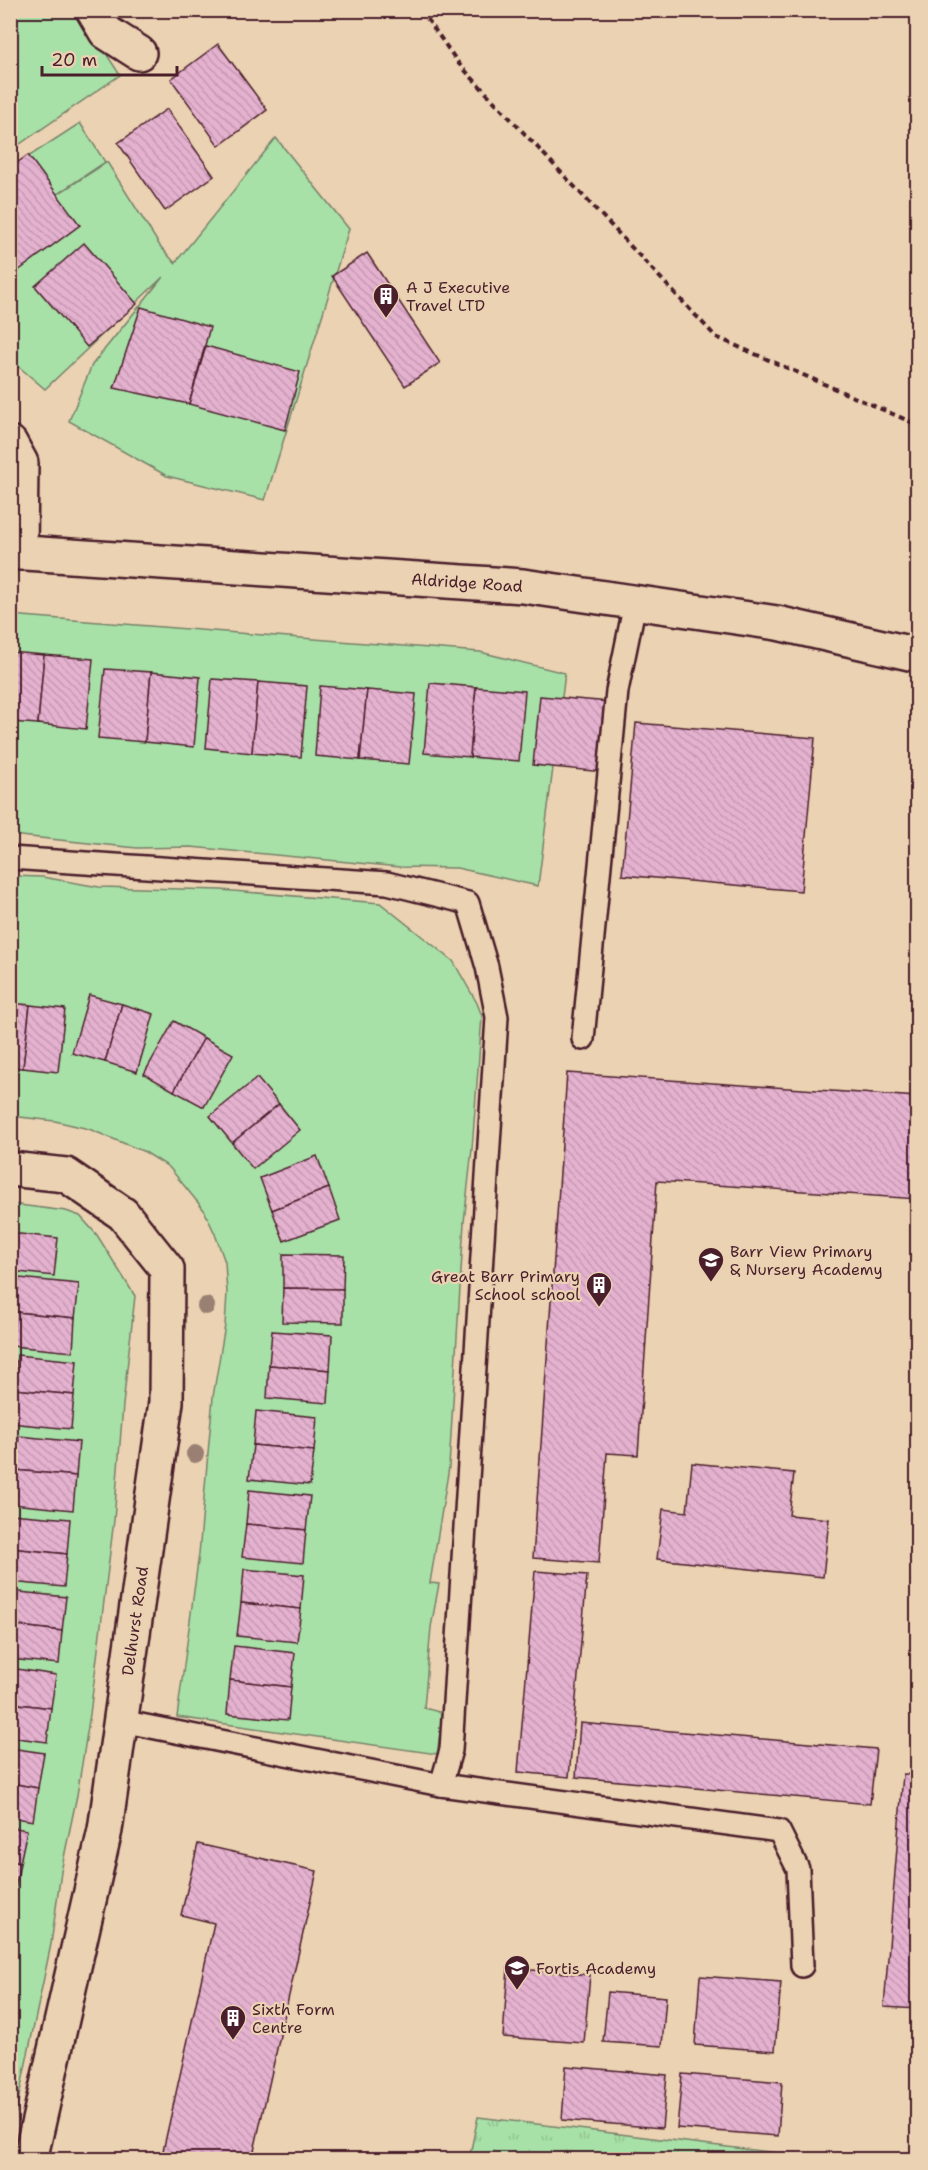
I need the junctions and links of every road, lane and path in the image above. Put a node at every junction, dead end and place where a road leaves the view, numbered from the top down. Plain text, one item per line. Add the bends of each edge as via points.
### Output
1 (93, 10) edge
2 (421, 10) edge
3 (139, 53) dead end
4 (918, 425) edge
5 (10, 443) edge
6 (15, 552) edge
7 (635, 603) junction
8 (918, 655) edge
9 (10, 858) edge
10 (583, 1039) dead end
11 (10, 1169) edge
12 (121, 1721) junction
13 (441, 1785) junction
14 (802, 1966) dead end
15 (30, 2160) edge

1 - 3 street via 106,32
2 - 4 path via 459,64 716,337
5 - 6 street via 21,463
6 - 7 street, Aldridge Road via 523,586
7 - 8 street, Aldridge Road via 777,623
7 - 10 lane via 617,692
9 - 13 lane via 387,884 468,903 497,1017 451,1750
11 - 12 street, Delhurst Road via 66,1175 123,1214 167,1269 166,1402
12 - 13 lane
12 - 15 street, Delhurst Road via 105,1830
13 - 14 lane via 779,1831 798,1869

